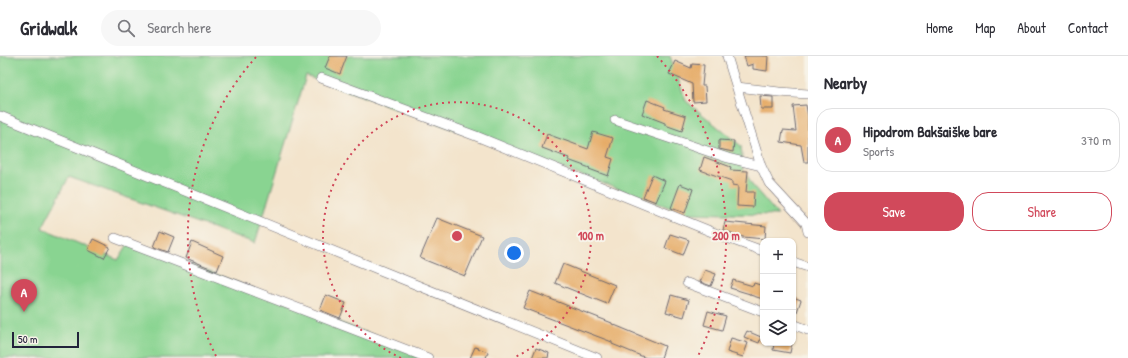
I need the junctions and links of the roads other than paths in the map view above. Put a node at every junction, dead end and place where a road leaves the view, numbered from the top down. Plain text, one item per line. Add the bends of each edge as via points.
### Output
1 (727, 56) edge
2 (321, 78) dead end
3 (738, 87) junction
4 (808, 94) edge
5 (0, 116) edge
6 (615, 120) dead end
7 (761, 166) junction
8 (808, 232) edge
9 (115, 238) dead end
10 (760, 250) edge
11 (796, 263) edge
12 (808, 267) edge
13 (687, 283) dead end
14 (760, 311) edge
15 (796, 325) edge
16 (808, 330) edge
17 (428, 358) edge
18 (597, 358) edge

1 - 3 street
2 - 10 street via 476,136
3 - 4 street
3 - 7 street
5 - 18 street
6 - 7 street via 728,158
7 - 8 street via 769,183 806,223
9 - 17 street
11 - 12 street
13 - 14 street
15 - 16 street

